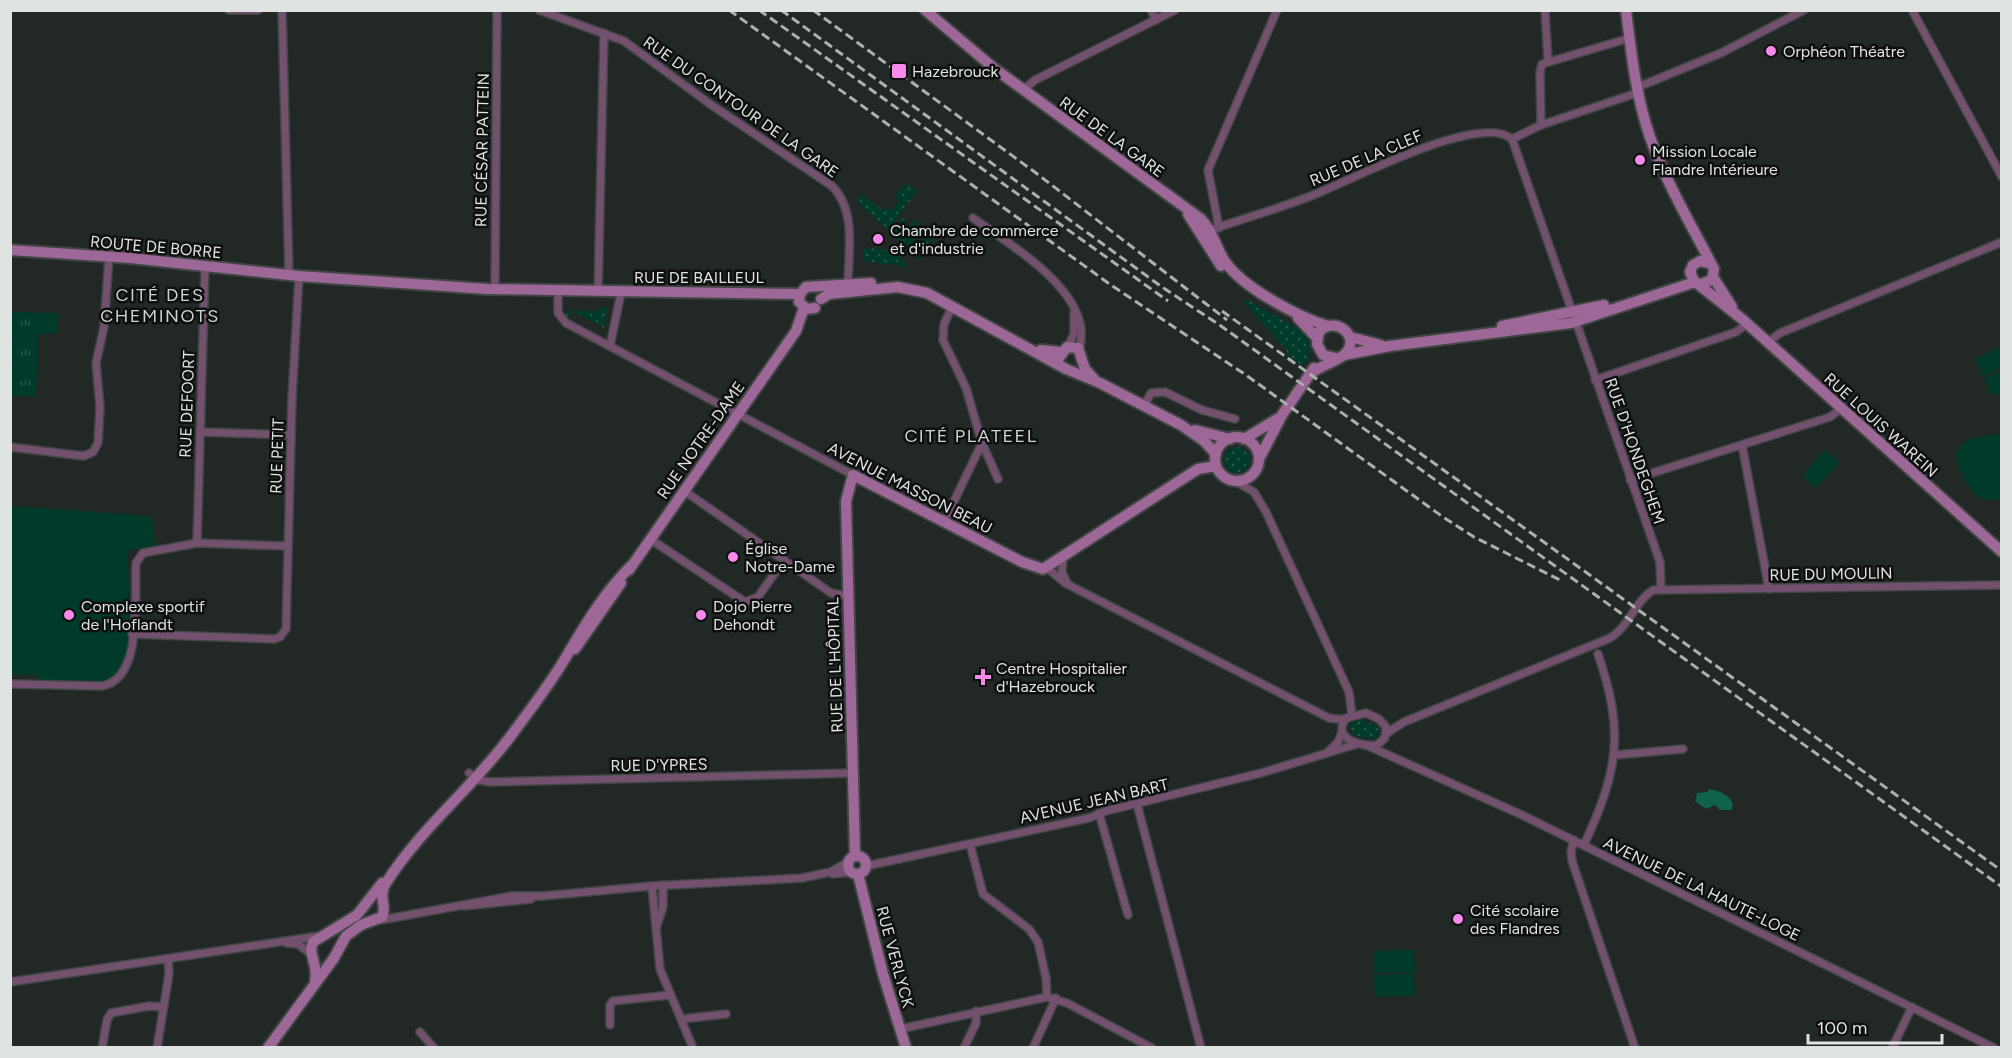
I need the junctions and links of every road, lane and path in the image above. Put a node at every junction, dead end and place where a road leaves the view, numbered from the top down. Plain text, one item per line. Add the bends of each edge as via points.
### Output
1 (229, 10) edge
2 (258, 10) edge
3 (282, 10) edge
4 (497, 10) edge
5 (539, 10) edge
6 (925, 10) edge
7 (1150, 10) edge
8 (1175, 10) edge
9 (1277, 10) edge
10 (1545, 10) edge
11 (1626, 10) edge
12 (1804, 10) edge
13 (1912, 10) edge
14 (1156, 21) junction
15 (604, 33) junction
16 (1630, 38) junction
17 (1548, 61) junction
18 (1023, 90) junction
19 (1639, 90) junction
20 (1541, 125) junction
21 (1512, 139) junction
22 (2001, 177) edge
23 (974, 218) dead end
24 (1210, 230) junction
25 (1692, 231) junction
26 (2001, 242) edge
27 (10, 250) edge
28 (109, 256) junction
29 (1709, 263) junction
30 (205, 266) junction
31 (1692, 267) junction
32 (294, 276) junction
33 (1713, 277) junction
34 (1698, 283) junction
35 (848, 285) junction
36 (812, 287) junction
37 (495, 290) junction
38 (558, 291) junction
39 (598, 292) junction
40 (621, 293) junction
41 (800, 294) junction
42 (814, 305) junction
43 (952, 307) junction
44 (1074, 311) junction
45 (1575, 318) junction
46 (1744, 322) junction
47 (1328, 326) junction
48 (1350, 337) junction
49 (1317, 338) junction
50 (1767, 343) junction
51 (1390, 345) junction
52 (610, 346) junction
53 (1064, 349) junction
54 (1319, 350) junction
55 (1082, 356) junction
56 (1340, 357) junction
57 (1065, 367) junction
58 (1313, 372) junction
59 (1595, 380) junction
60 (1100, 383) junction
61 (1144, 406) junction
62 (1841, 409) junction
63 (737, 414) junction
64 (1282, 416) junction
65 (1235, 419) dead end
66 (1181, 425) junction
67 (200, 432) junction
68 (291, 435) junction
69 (1230, 439) junction
70 (1244, 439) junction
71 (982, 443) junction
72 (1742, 445) junction
73 (10, 447) edge
74 (1216, 454) junction
75 (1259, 460) junction
76 (1216, 466) junction
77 (853, 475) junction
78 (998, 479) dead end
79 (1630, 480) junction
80 (1235, 481) junction
81 (683, 490) junction
82 (944, 522) junction
83 (650, 539) junction
84 (197, 543) junction
85 (288, 546) junction
86 (2001, 552) edge
87 (1063, 558) junction
88 (784, 560) junction
89 (1047, 568) junction
90 (1069, 585) junction
91 (2001, 585) edge
92 (1661, 589) junction
93 (1769, 589) junction
94 (848, 596) junction
95 (132, 634) junction
96 (1598, 654) dead end
97 (10, 684) edge
98 (1352, 715) junction
99 (1379, 719) junction
100 (1345, 720) junction
101 (1404, 722) junction
102 (1342, 732) junction
103 (1385, 736) junction
104 (1362, 745) junction
105 (1683, 749) dead end
106 (1327, 753) junction
107 (1615, 755) junction
108 (1397, 757) junction
109 (853, 773) junction
110 (471, 775) junction
111 (1137, 804) junction
112 (1099, 813) junction
113 (1574, 840) junction
114 (970, 844) junction
115 (1584, 845) junction
116 (856, 866) junction
117 (663, 885) junction
118 (652, 886) junction
119 (367, 903) junction
120 (383, 906) junction
121 (1128, 915) dead end
122 (396, 916) junction
123 (375, 920) junction
124 (655, 930) junction
125 (323, 935) junction
126 (281, 942) junction
127 (313, 956) junction
128 (168, 959) junction
129 (331, 961) junction
130 (315, 981) junction
131 (10, 982) edge
132 (670, 995) junction
133 (1047, 997) junction
134 (1056, 998) junction
135 (164, 1006) junction
136 (1912, 1007) junction
137 (976, 1011) junction
138 (726, 1014) dead end
139 (682, 1019) junction
140 (610, 1024) dead end
141 (900, 1029) junction
142 (420, 1032) dead end
143 (102, 1047) edge
144 (157, 1047) edge
145 (268, 1047) edge
146 (434, 1047) edge
147 (693, 1047) edge
148 (906, 1047) edge
149 (964, 1047) edge
150 (1033, 1047) edge
151 (1152, 1047) edge
152 (1201, 1047) edge
153 (1635, 1047) edge
154 (1892, 1047) edge
155 (1994, 1047) edge

1 - 2 street
3 - 32 street, RUE PETIT
4 - 37 street, RUE CÉSAR PATTEIN
5 - 15 street, RUE DU CONTOUR DE LA GARE
6 - 18 main road, RUE DE LA GARE
7 - 14 street
8 - 14 street
9 - 24 street via 1211,163
10 - 17 street
11 - 16 main road
12 - 19 street via 1778,26
13 - 22 street
14 - 18 street via 1035,80
15 - 35 street, RUE DU CONTOUR DE LA GARE via 624,41 836,190 848,213
15 - 39 street
16 - 17 street
16 - 19 main road
17 - 20 street via 1540,70
18 - 24 main road, RUE DE LA GARE via 1201,219
19 - 20 street
19 - 25 main road via 1651,140
20 - 21 street
21 - 24 street, RUE DE LA CLEF via 1504,134 1474,135 1438,142 1313,195
21 - 45 street, RUE D'HONDEGHEM
23 - 44 street via 1041,268 1065,294
24 - 47 main road via 1224,260 1245,282
24 - 49 main road via 1221,267 1234,281 1299,318
25 - 29 main road
25 - 31 main road
26 - 50 street via 1780,333
27 - 28 main road, ROUTE DE BORRE
28 - 30 main road, ROUTE DE BORRE
28 - 73 street via 104,327 96,363 100,407 97,448 84,456
29 - 31 main road via 1702,261
29 - 33 main road
30 - 32 main road, ROUTE DE BORRE
30 - 67 street, RUE DEFOORT
31 - 34 main road
31 - 45 main road via 1673,281
32 - 37 main road
32 - 68 street, RUE PETIT
33 - 34 main road via 1708,283
33 - 46 main road, RUE LOUIS WAREIN
34 - 45 main road
34 - 46 main road, RUE LOUIS WAREIN
35 - 36 main road
35 - 53 main road via 922,285 1044,351
36 - 41 main road
36 - 42 main road via 819,291
37 - 38 main road, RUE DE BAILLEUL
38 - 39 main road, RUE DE BAILLEUL
38 - 52 street, AVENUE MASSON BEAU via 557,311 562,320
39 - 40 main road, RUE DE BAILLEUL
40 - 41 main road, RUE DE BAILLEUL
40 - 52 street
41 - 42 main road via 799,302
42 - 43 main road via 834,294 902,288 924,292
42 - 63 main road, RUE NOTRE-DAME
43 - 57 main road
43 - 71 street via 942,336 966,388
44 - 53 street via 1075,330
44 - 55 street via 1081,327
45 - 51 main road
45 - 59 street, RUE D'HONDEGHEM
46 - 50 main road, RUE LOUIS WAREIN
46 - 59 street via 1736,332
47 - 48 main road via 1341,327
47 - 49 main road
48 - 51 main road
48 - 56 main road via 1349,347
49 - 54 main road
50 - 62 main road, RUE LOUIS WAREIN
51 - 56 main road
52 - 63 street, AVENUE MASSON BEAU
53 - 55 main road
53 - 57 main road
54 - 56 main road via 1326,357
54 - 58 main road
55 - 57 main road via 1078,368
55 - 60 main road via 1088,373
56 - 58 main road
57 - 60 main road
58 - 64 main road
59 - 79 street, RUE D'HONDEGHEM
60 - 61 main road
61 - 65 street via 1151,393 1161,392
61 - 66 main road
62 - 72 street via 1830,417
62 - 86 main road, RUE LOUIS WAREIN
63 - 77 street, AVENUE MASSON BEAU
63 - 81 main road, RUE NOTRE-DAME
64 - 70 main road
64 - 75 main road
66 - 69 main road
66 - 74 main road
67 - 68 street
67 - 84 street, RUE DEFOORT
68 - 85 street, RUE PETIT
69 - 70 main road
69 - 74 main road
70 - 75 main road via 1254,446
71 - 78 street
71 - 82 street
72 - 79 street
72 - 93 street
74 - 76 main road
75 - 80 main road via 1251,476
76 - 80 main road via 1224,477
76 - 87 main road via 1196,471
77 - 82 main road, AVENUE MASSON BEAU
77 - 94 main road, RUE DE L'HÔPITAL via 846,494
79 - 92 street, RUE D'HONDEGHEM via 1661,567
80 - 98 street via 1254,492 1266,512 1349,692
81 - 83 main road, RUE NOTRE-DAME
81 - 88 street
82 - 89 main road, AVENUE MASSON BEAU via 1027,564
83 - 88 street via 745,602 758,597
83 - 110 main road, RUE NOTRE-DAME via 523,719
84 - 85 street
84 - 95 street via 140,556
85 - 95 street, RUE PETIT via 287,626 282,635 270,639
87 - 89 main road
87 - 90 street via 1063,575
88 - 94 street via 831,592
89 - 90 street, AVENUE MASSON BEAU
90 - 100 street, AVENUE MASSON BEAU via 1329,718
91 - 93 street, RUE DU MOULIN
92 - 93 street, RUE DU MOULIN
92 - 101 street via 1648,593 1621,630 1610,638
94 - 109 main road, RUE DE L'HÔPITAL
95 - 97 street via 129,665 111,684
96 - 107 street via 1610,692
98 - 99 street via 1366,713
98 - 100 street
99 - 101 street
99 - 103 street via 1385,725
100 - 102 street
101 - 103 street
102 - 104 street
102 - 106 street
103 - 104 street via 1377,745
103 - 108 street, AVENUE DE LA HAUTE-LOGE via 1387,747
104 - 106 street, AVENUE JEAN BART
104 - 108 street, AVENUE DE LA HAUTE-LOGE
105 - 107 street
106 - 111 street, AVENUE JEAN BART
107 - 115 street via 1605,798
108 - 113 street, AVENUE DE LA HAUTE-LOGE
109 - 110 street, RUE D'YPRES via 491,782
109 - 116 main road, RUE DE L'HÔPITAL
110 - 119 main road, RUE NOTRE-DAME via 426,821
110 - 120 main road, RUE NOTRE-DAME via 395,870 382,892
111 - 112 street, AVENUE JEAN BART
111 - 152 street
112 - 114 street, AVENUE JEAN BART
112 - 121 street
113 - 115 street, AVENUE DE LA HAUTE-LOGE
113 - 153 street via 1571,854
114 - 116 street, AVENUE JEAN BART
114 - 133 street via 982,894 1029,929 1038,942
115 - 136 street, AVENUE DE LA HAUTE-LOGE
116 - 117 street, AVENUE JEAN BART via 794,878
116 - 141 main road, RUE VERLYCK
117 - 118 street, AVENUE JEAN BART
117 - 124 street via 663,907
118 - 122 street, AVENUE JEAN BART via 542,897 512,896
118 - 124 street
119 - 120 main road via 373,900
119 - 125 main road, RUE NOTRE-DAME via 349,922
120 - 122 street
120 - 123 main road, RUE NOTRE-DAME via 382,916
122 - 123 street, AVENUE JEAN BART
123 - 129 main road, RUE NOTRE-DAME via 349,933
124 - 132 street via 660,969
125 - 126 street
125 - 127 main road via 312,944
126 - 127 street via 298,944
126 - 128 street
127 - 129 main road via 322,963
127 - 130 main road
128 - 131 street
128 - 135 street
129 - 130 main road, RUE NOTRE-DAME
130 - 145 main road, RUE NOTRE-DAME
132 - 139 street
132 - 140 street via 613,1000
133 - 134 street
133 - 137 street
134 - 150 street
134 - 151 street
135 - 143 street via 111,1013 106,1020
135 - 144 street
136 - 154 street
136 - 155 street, AVENUE DE LA HAUTE-LOGE
137 - 141 street
137 - 149 street via 976,1023
138 - 139 street
139 - 147 street
141 - 148 main road, RUE VERLYCK
142 - 146 street

